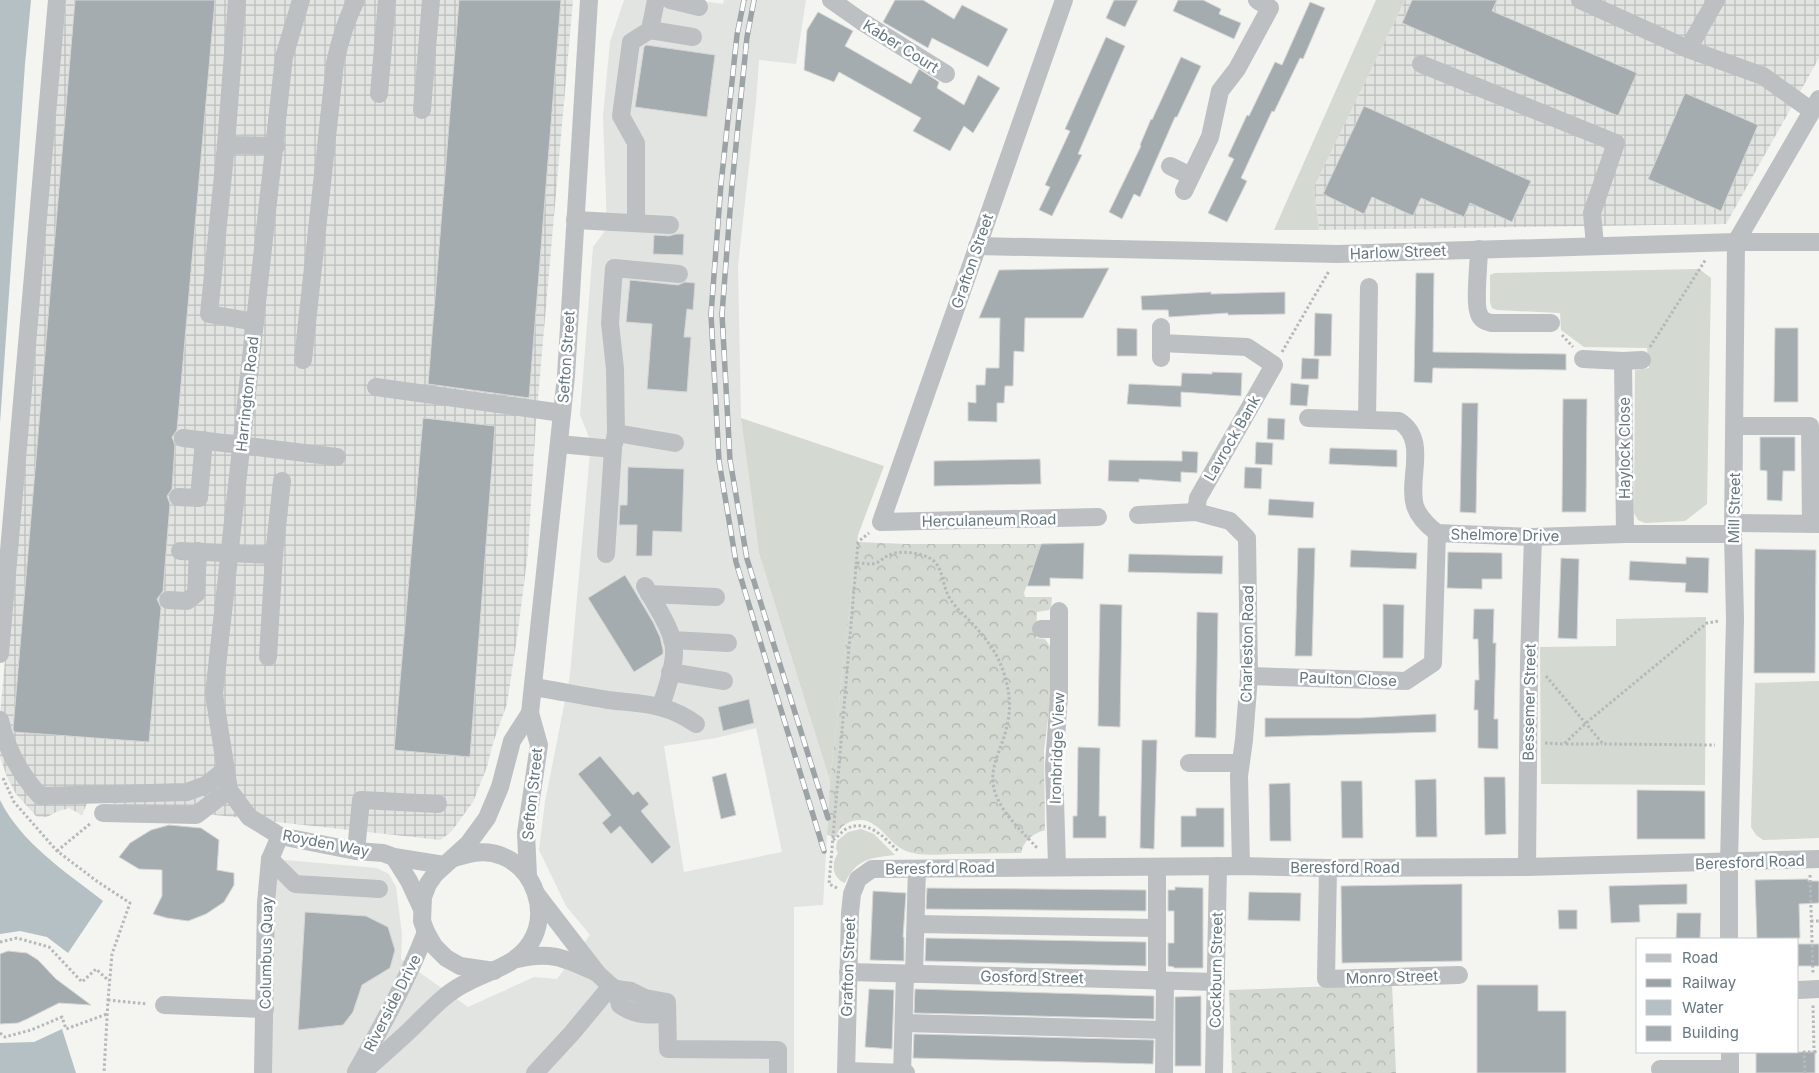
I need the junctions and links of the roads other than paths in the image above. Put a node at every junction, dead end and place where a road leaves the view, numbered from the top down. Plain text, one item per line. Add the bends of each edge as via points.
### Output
1 (57, 0) edge
2 (237, 0) edge
3 (301, 0) edge
4 (356, 0) edge
5 (387, 0) edge
6 (431, 0) edge
7 (589, 0) edge
8 (656, 0) edge
9 (670, 0) edge
10 (831, 0) edge
11 (1257, 0) edge
12 (1580, 0) edge
13 (1716, 0) edge
14 (1057, 2) edge
15 (699, 7) dead end
16 (650, 30) junction
17 (693, 37) dead end
18 (1688, 49) junction
19 (1421, 64) dead end
20 (946, 74) dead end
21 (379, 94) dead end
22 (1816, 105) edge
23 (422, 110) dead end
24 (226, 145) junction
25 (276, 146) junction
26 (1170, 166) dead end
27 (576, 220) junction
28 (636, 223) junction
29 (670, 225) dead end
30 (1736, 242) junction
31 (1819, 242) edge
32 (1595, 245) junction
33 (977, 246) junction
34 (1479, 249) junction
35 (679, 274) dead end
36 (1369, 288) dead end
37 (255, 322) junction
38 (1550, 323) road end
39 (1161, 343) dead end
40 (1583, 359) road end
41 (303, 360) dead end
42 (1642, 360) road end
43 (1623, 361) junction
44 (376, 388) dead end
45 (562, 413) junction
46 (1308, 418) dead end
47 (1367, 420) junction
48 (1735, 426) junction
49 (183, 438) dead end
50 (204, 440) junction
51 (614, 441) junction
52 (675, 443) dead end
53 (559, 444) junction
54 (242, 446) junction
55 (337, 457) dead end
56 (282, 481) dead end
57 (178, 497) dead end
58 (1196, 512) junction
59 (1138, 515) dead end
60 (1098, 517) dead end
61 (881, 522) joint
62 (1815, 524) edge
63 (1733, 528) junction
64 (1437, 534) junction
65 (1625, 534) junction
66 (1533, 537) junction
67 (180, 551) dead end
68 (198, 551) junction
69 (230, 552) junction
70 (606, 554) dead end
71 (274, 555) junction
72 (716, 597) dead end
73 (168, 600) dead end
74 (1059, 611) dead end
75 (672, 640) junction
76 (728, 643) dead end
77 (0, 654) edge
78 (268, 657) dead end
79 (670, 672) junction
80 (1248, 676) junction
81 (724, 681) dead end
82 (534, 688) junction
83 (660, 706) junction
84 (530, 713) junction
85 (0, 720) edge
86 (696, 724) dead end
87 (1189, 763) dead end
88 (1240, 763) junction
89 (226, 770) junction
90 (229, 790) junction
91 (438, 804) dead end
92 (103, 813) road end
93 (280, 836) junction
94 (356, 851) junction
95 (394, 857) junction
96 (270, 859) junction
97 (1814, 859) edge
98 (449, 862) junction
99 (1729, 862) junction
100 (1058, 866) junction
101 (1156, 866) junction
102 (1218, 866) junction
103 (1241, 866) junction
104 (1527, 867) junction
105 (1328, 868) junction
106 (872, 869) joint
107 (909, 869) junction
108 (528, 876) junction
109 (379, 888) dead end
110 (537, 894) junction
111 (422, 909) junction
112 (916, 924) junction
113 (1156, 928) junction
114 (426, 932) junction
115 (1729, 938) edge
116 (517, 959) junction
117 (494, 971) junction
118 (848, 972) junction
119 (598, 973) junction
120 (910, 974) junction
121 (1459, 975) dead end
122 (1161, 981) junction
123 (1216, 982) junction
124 (613, 988) junction
125 (164, 1005) road end
126 (265, 1009) junction
127 (904, 1023) junction
128 (1164, 1030) junction
129 (1730, 1065) edge
130 (1660, 1069) dead end
131 (846, 1072) edge
132 (263, 1073) edge
133 (355, 1073) edge
134 (362, 1073) edge
135 (535, 1073) edge
136 (778, 1073) edge
137 (904, 1073) edge
138 (1164, 1073) edge
139 (1214, 1073) edge

1 - 77 street
2 - 24 street
3 - 25 street, Harrington Road via 284,57
4 - 41 street via 340,38 335,62
5 - 21 street
6 - 23 street
7 - 27 street, Sefton Street
8 - 16 street
9 - 15 street
10 - 20 street, Kaber Court
11 - 26 street via 1270,8 1238,69 1220,91 1210,137 1188,184
12 - 18 street
13 - 18 street
14 - 33 street, Grafton Street
16 - 17 street
16 - 28 street via 631,42 620,116 636,143
18 - 22 street via 1763,76
19 - 32 street via 1616,143 1592,213
22 - 30 street, Mill Street
24 - 25 street
24 - 37 street via 209,314
25 - 37 street, Harrington Road
27 - 28 street
27 - 45 street, Sefton Street
28 - 29 street
30 - 31 street, Harlow Street
30 - 32 street, Harlow Street
30 - 48 street, Mill Street
32 - 34 street, Harlow Street
33 - 34 street, Harlow Street via 1338,254
33 - 61 street, Grafton Street
34 - 38 street via 1480,317 1492,324
35 - 51 street via 614,268 610,323 615,369
36 - 47 street
37 - 54 street, Harrington Road
39 - 58 street, Lavrock Bank via 1247,347 1274,365 1198,498
40 - 43 street
42 - 43 street
43 - 65 street, Haylock Close
44 - 45 street
45 - 53 street, Sefton Street
46 - 47 street, Shelmore Drive
47 - 64 street, Shelmore Drive via 1399,421 1412,432 1415,439 1414,504 1424,522
48 - 62 street via 1810,426
48 - 63 street, Mill Street
49 - 50 street
50 - 54 street
50 - 57 street via 199,498
51 - 52 street
51 - 53 street
51 - 70 street
53 - 82 street, Sefton Street
54 - 55 street
54 - 69 street, Harrington Road
56 - 71 street
58 - 59 street, Charleston Road
58 - 80 street, Charleston Road via 1230,521 1247,538
60 - 61 street, Herculaneum Road
62 - 63 street, Shelmore Drive
63 - 65 street, Shelmore Drive
63 - 99 street, Mill Street via 1735,619
64 - 66 street, Shelmore Drive
64 - 80 street, Paulton Close via 1433,663 1406,681
65 - 66 street, Shelmore Drive
66 - 104 street, Bessemer Street
67 - 68 street
68 - 69 street
68 - 73 street via 196,594 187,601
69 - 71 street
69 - 89 street, Harrington Road via 214,694
71 - 78 street
72 - 75 street via 647,590
74 - 100 street, Ironbridge View via 1050,629 1059,695 1054,766
75 - 76 street
75 - 79 street via 674,651
79 - 81 street
79 - 83 street
80 - 88 street, Charleston Road
82 - 83 street
82 - 84 street, Sefton Street
83 - 86 street
84 - 98 street, Sefton Street via 512,742 488,818
84 - 108 street, Sefton Street via 539,745 526,833
85 - 89 street via 4,739 27,782 40,796 187,792 206,785
87 - 88 street
88 - 103 street, Charleston Road
89 - 90 street, Harrington Road
90 - 92 street via 196,815
90 - 93 street, Royden Way via 248,817
91 - 94 street via 361,800
93 - 94 street, Royden Way
93 - 96 street, Columbus Quay
94 - 95 street, Royden Way
95 - 98 street, Royden Way
95 - 111 street
96 - 109 street via 295,884
96 - 126 street, Columbus Quay via 266,903
97 - 99 street, Beresford Road
98 - 108 street, Sefton Street via 469,853 486,852 502,856
98 - 111 street, Sefton Street via 428,884
99 - 104 street, Beresford Road
99 - 115 street, Mill Street
100 - 101 street, Beresford Road
100 - 107 street, Beresford Road
101 - 102 street, Beresford Road
101 - 113 street
102 - 103 street, Beresford Road
102 - 123 street, Cockburn Street
103 - 105 street, Beresford Road
104 - 105 street, Beresford Road
105 - 121 street, Monro Street via 1326,979
106 - 107 street, Beresford Road
106 - 118 street, Grafton Street via 858,879 852,894
107 - 112 street
108 - 110 street, Sefton Street
110 - 116 street, Sefton Street via 540,910 537,928 531,942
110 - 119 street
111 - 114 street, Sefton Street
112 - 113 street
112 - 120 street
113 - 122 street
114 - 117 street, Sefton Street via 446,958 460,966
114 - 133 street, Riverside Drive via 391,1010
116 - 117 street, Sefton Street
116 - 119 street via 531,956 566,958
117 - 134 street, Riverside Drive via 468,982 438,1001
118 - 120 street, Gosford Street
118 - 131 street, Grafton Street
119 - 124 street
120 - 122 street, Gosford Street
120 - 127 street
122 - 123 street, Gosford Street
122 - 128 street
123 - 139 street, Cockburn Street
124 - 135 street
124 - 136 street via 620,1005 628,1011 639,1014 667,1008 668,1050 778,1050
125 - 126 street
126 - 132 street, Columbus Quay
127 - 128 street
127 - 137 street
128 - 138 street
129 - 130 street
131 - 137 street

